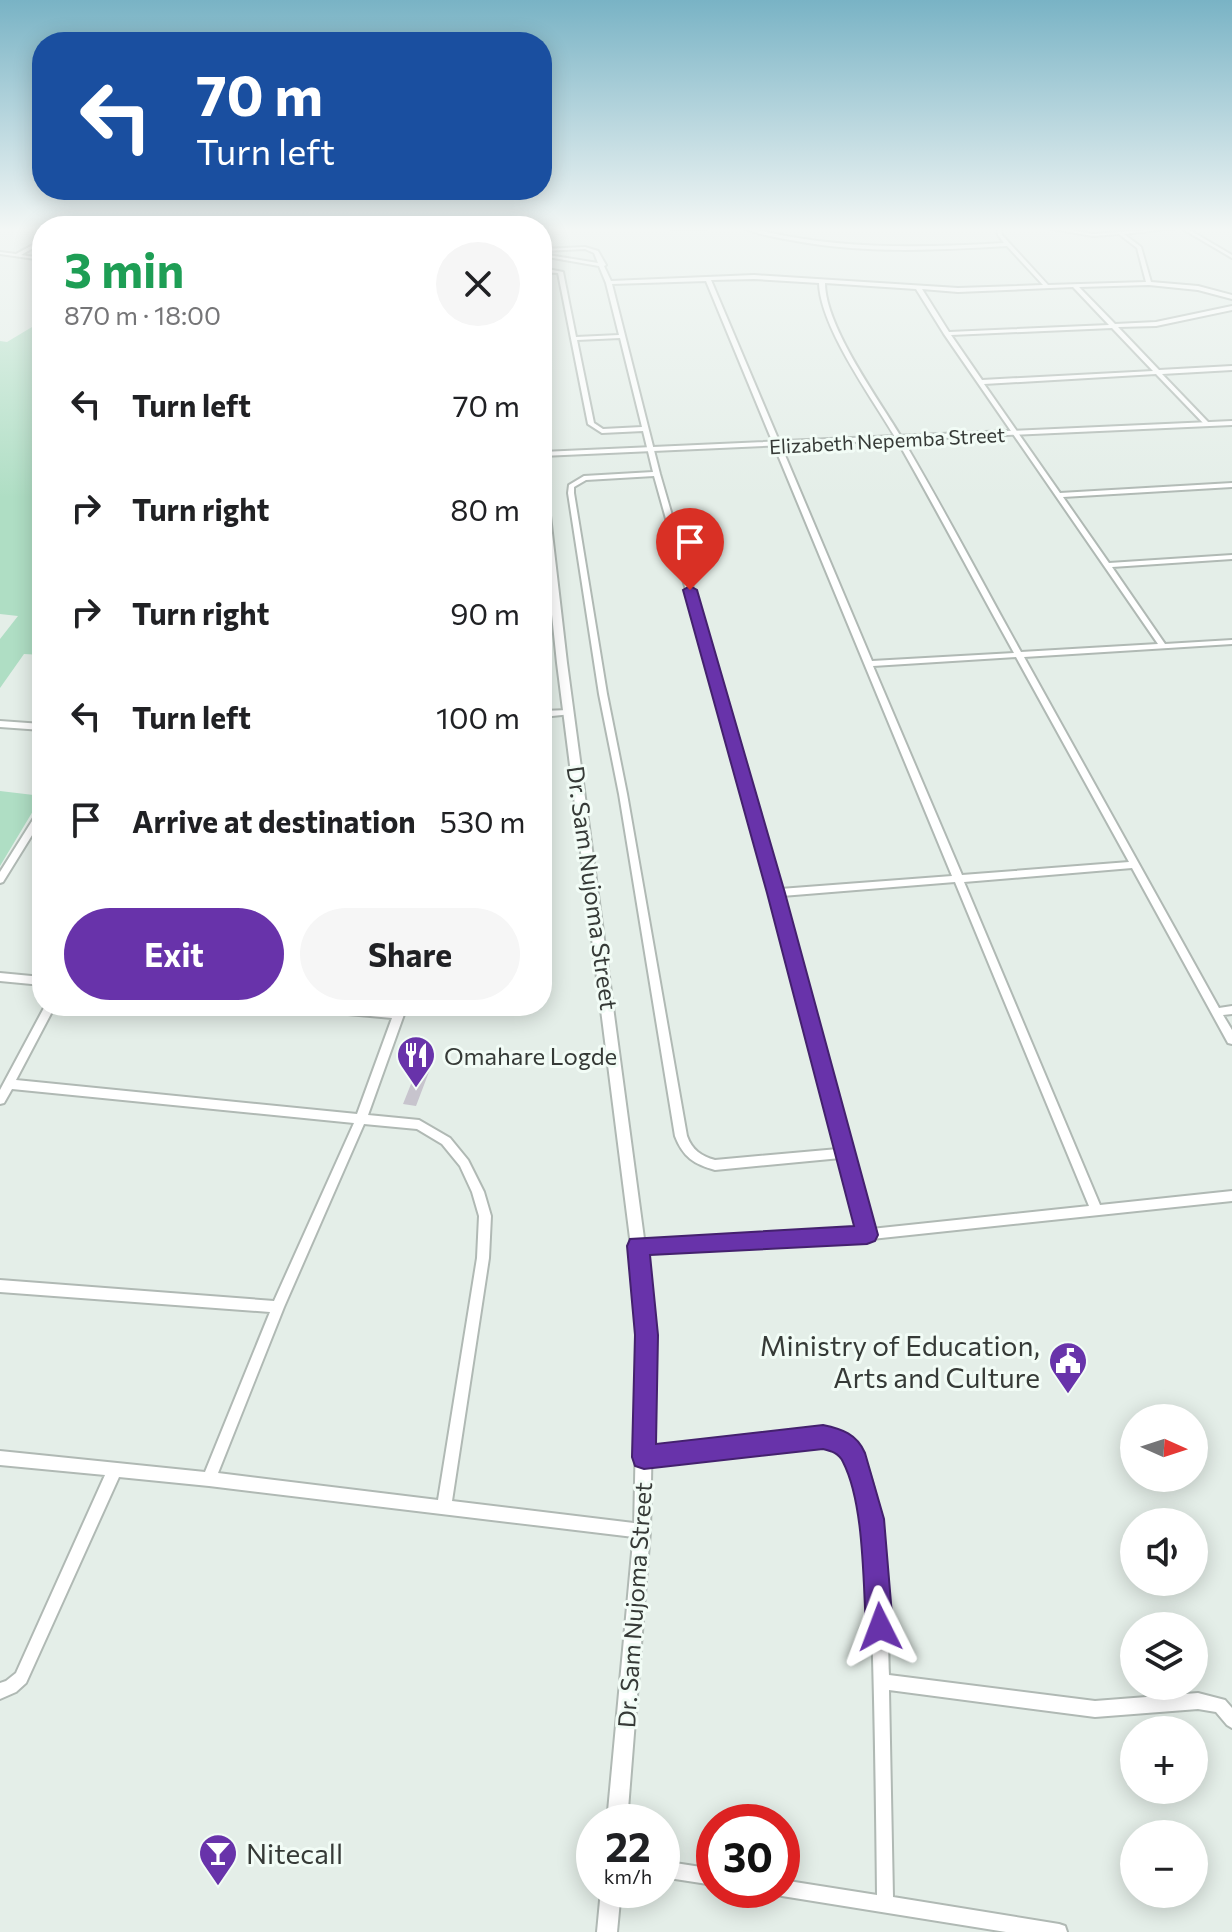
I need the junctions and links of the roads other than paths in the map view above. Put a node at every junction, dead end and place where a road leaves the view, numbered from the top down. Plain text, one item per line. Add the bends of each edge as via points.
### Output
1 (569, 318) edge
2 (618, 318) edge
3 (725, 318) edge
4 (831, 318) edge
5 (937, 318) edge
6 (1105, 318) edge
7 (1184, 318) edge
8 (1112, 326) junction
9 (947, 334) junction
10 (622, 336) junction
11 (573, 339) junction
12 (1232, 368) edge
13 (1155, 373) junction
14 (982, 382) junction
15 (1232, 423) edge
16 (1207, 424) junction
17 (646, 429) junction
18 (1017, 434) junction
19 (900, 440) junction
20 (779, 446) junction
21 (652, 451) junction
22 (552, 454) edge
23 (657, 474) junction
24 (1232, 485) edge
25 (1059, 495) junction
26 (1232, 557) edge
27 (1107, 565) junction
28 (552, 567) edge
29 (1232, 642) edge
30 (1163, 646) junction
31 (1017, 654) junction
32 (869, 664) junction
33 (569, 712) junction
34 (552, 713) edge
35 (0, 724) edge
36 (32, 726) edge
37 (32, 828) edge
38 (1134, 865) junction
39 (958, 878) junction
40 (0, 880) edge
41 (776, 893) junction
42 (0, 977) edge
43 (32, 980) edge
44 (1232, 1010) edge
45 (1216, 1012) junction
46 (45, 1016) edge
47 (398, 1016) edge
48 (1232, 1040) edge
49 (9, 1084) junction
50 (0, 1100) edge
51 (361, 1119) junction
52 (847, 1153) junction
53 (1232, 1196) edge
54 (1097, 1211) junction
55 (867, 1235) junction
56 (638, 1246) junction
57 (0, 1286) edge
58 (278, 1307) junction
59 (644, 1457) junction
60 (0, 1458) edge
61 (115, 1469) junction
62 (209, 1479) junction
63 (444, 1506) junction
64 (642, 1531) junction
65 (882, 1682) junction
66 (0, 1691) edge
67 (1232, 1720) edge
68 (619, 1804) edge
69 (800, 1891) edge
70 (885, 1904) junction
71 (609, 1908) edge
72 (607, 1932) edge
73 (1059, 1932) edge

1 - 11 street
2 - 10 street
3 - 20 street
4 - 19 street
5 - 9 street
6 - 8 street
7 - 8 street
8 - 9 street
8 - 13 street
9 - 14 street
10 - 11 street
10 - 17 street
11 - 17 street via 593,427
12 - 13 street
13 - 14 street
13 - 16 street
14 - 18 street
15 - 16 street, Elizabeth Nepemba Street
16 - 18 street, Elizabeth Nepemba Street
17 - 21 street
18 - 19 street, Elizabeth Nepemba Street
18 - 25 street
19 - 20 street, Elizabeth Nepemba Street
19 - 31 street
20 - 21 street, Elizabeth Nepemba Street
20 - 32 street
21 - 22 street, Elizabeth Nepemba Street
21 - 23 street
23 - 41 street
23 - 52 street via 584,478 571,486 571,493 681,1136 686,1151 715,1165
24 - 25 street
25 - 27 street
26 - 27 street
27 - 30 street
28 - 33 street, Dr. Sam Nujoma Street
29 - 30 street
30 - 31 street
31 - 32 street
31 - 38 street
32 - 39 street
33 - 34 street
33 - 56 street, Dr. Sam Nujoma Street
35 - 36 street
37 - 40 street
38 - 39 street
38 - 45 street
39 - 41 street
39 - 54 street
41 - 52 street
42 - 43 street
44 - 45 street
45 - 48 street
46 - 49 street
47 - 51 street
49 - 50 street
49 - 51 street
51 - 58 street
51 - 63 street via 419,1125 446,1141 464,1163 485,1216
52 - 55 street
53 - 54 street
54 - 55 street
55 - 56 street
56 - 59 street, Dr. Sam Nujoma Street via 646,1335
57 - 58 street
58 - 62 street
59 - 64 street, Dr. Sam Nujoma Street
59 - 65 street via 823,1437 840,1441 853,1453 871,1519
60 - 61 street
61 - 62 street
61 - 66 street via 21,1678
62 - 63 street
63 - 64 street
64 - 68 street, Dr. Sam Nujoma Street
65 - 67 street via 1095,1709 1198,1701 1220,1705
65 - 70 street
69 - 70 street
70 - 73 street
71 - 72 street

